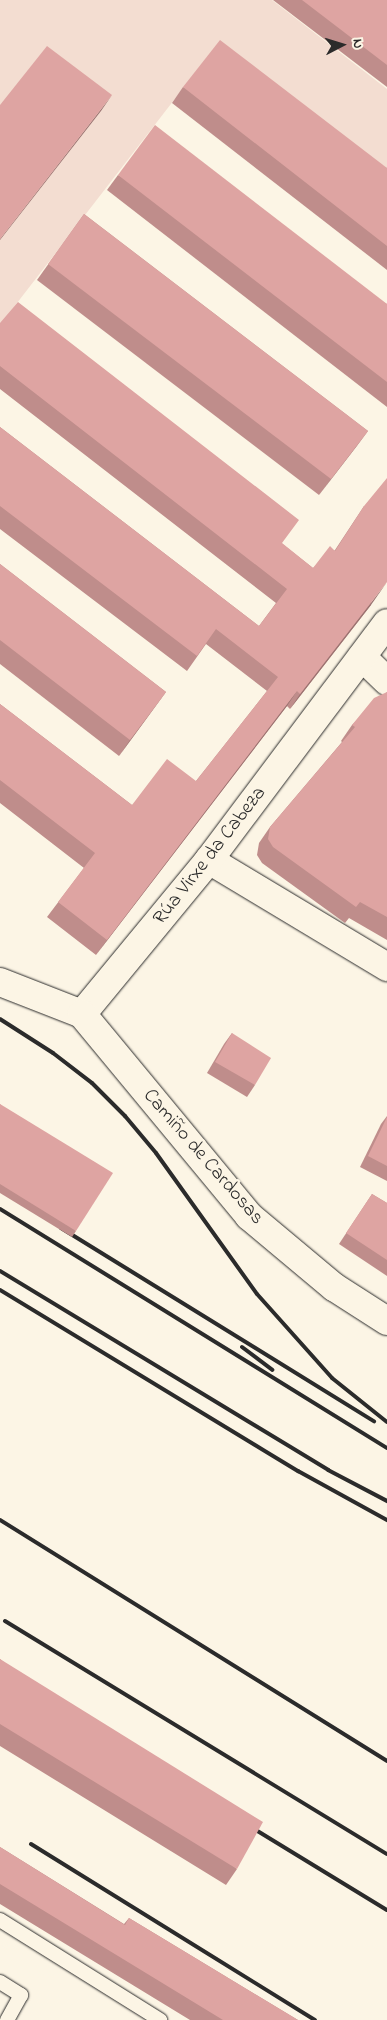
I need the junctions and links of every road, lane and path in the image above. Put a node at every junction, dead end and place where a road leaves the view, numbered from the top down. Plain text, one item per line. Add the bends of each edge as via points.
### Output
1 (387, 624) edge
2 (362, 656) junction
3 (387, 681) edge
4 (209, 860) junction
5 (387, 967) edge
6 (0, 982) edge
7 (82, 1014) junction
8 (387, 1321) edge
9 (0, 1920) edge
10 (0, 1982) edge
11 (7, 2020) edge
12 (160, 2020) edge

1 - 2 street, Rúa Virxe da Cabeza
2 - 3 street
2 - 4 street, Rúa Virxe da Cabeza
4 - 5 street
4 - 7 street, Rúa Virxe da Cabeza
6 - 7 street
7 - 8 street, Camiño de Cardosas via 249,1216 334,1287
9 - 12 lane
10 - 11 lane via 21,1994

